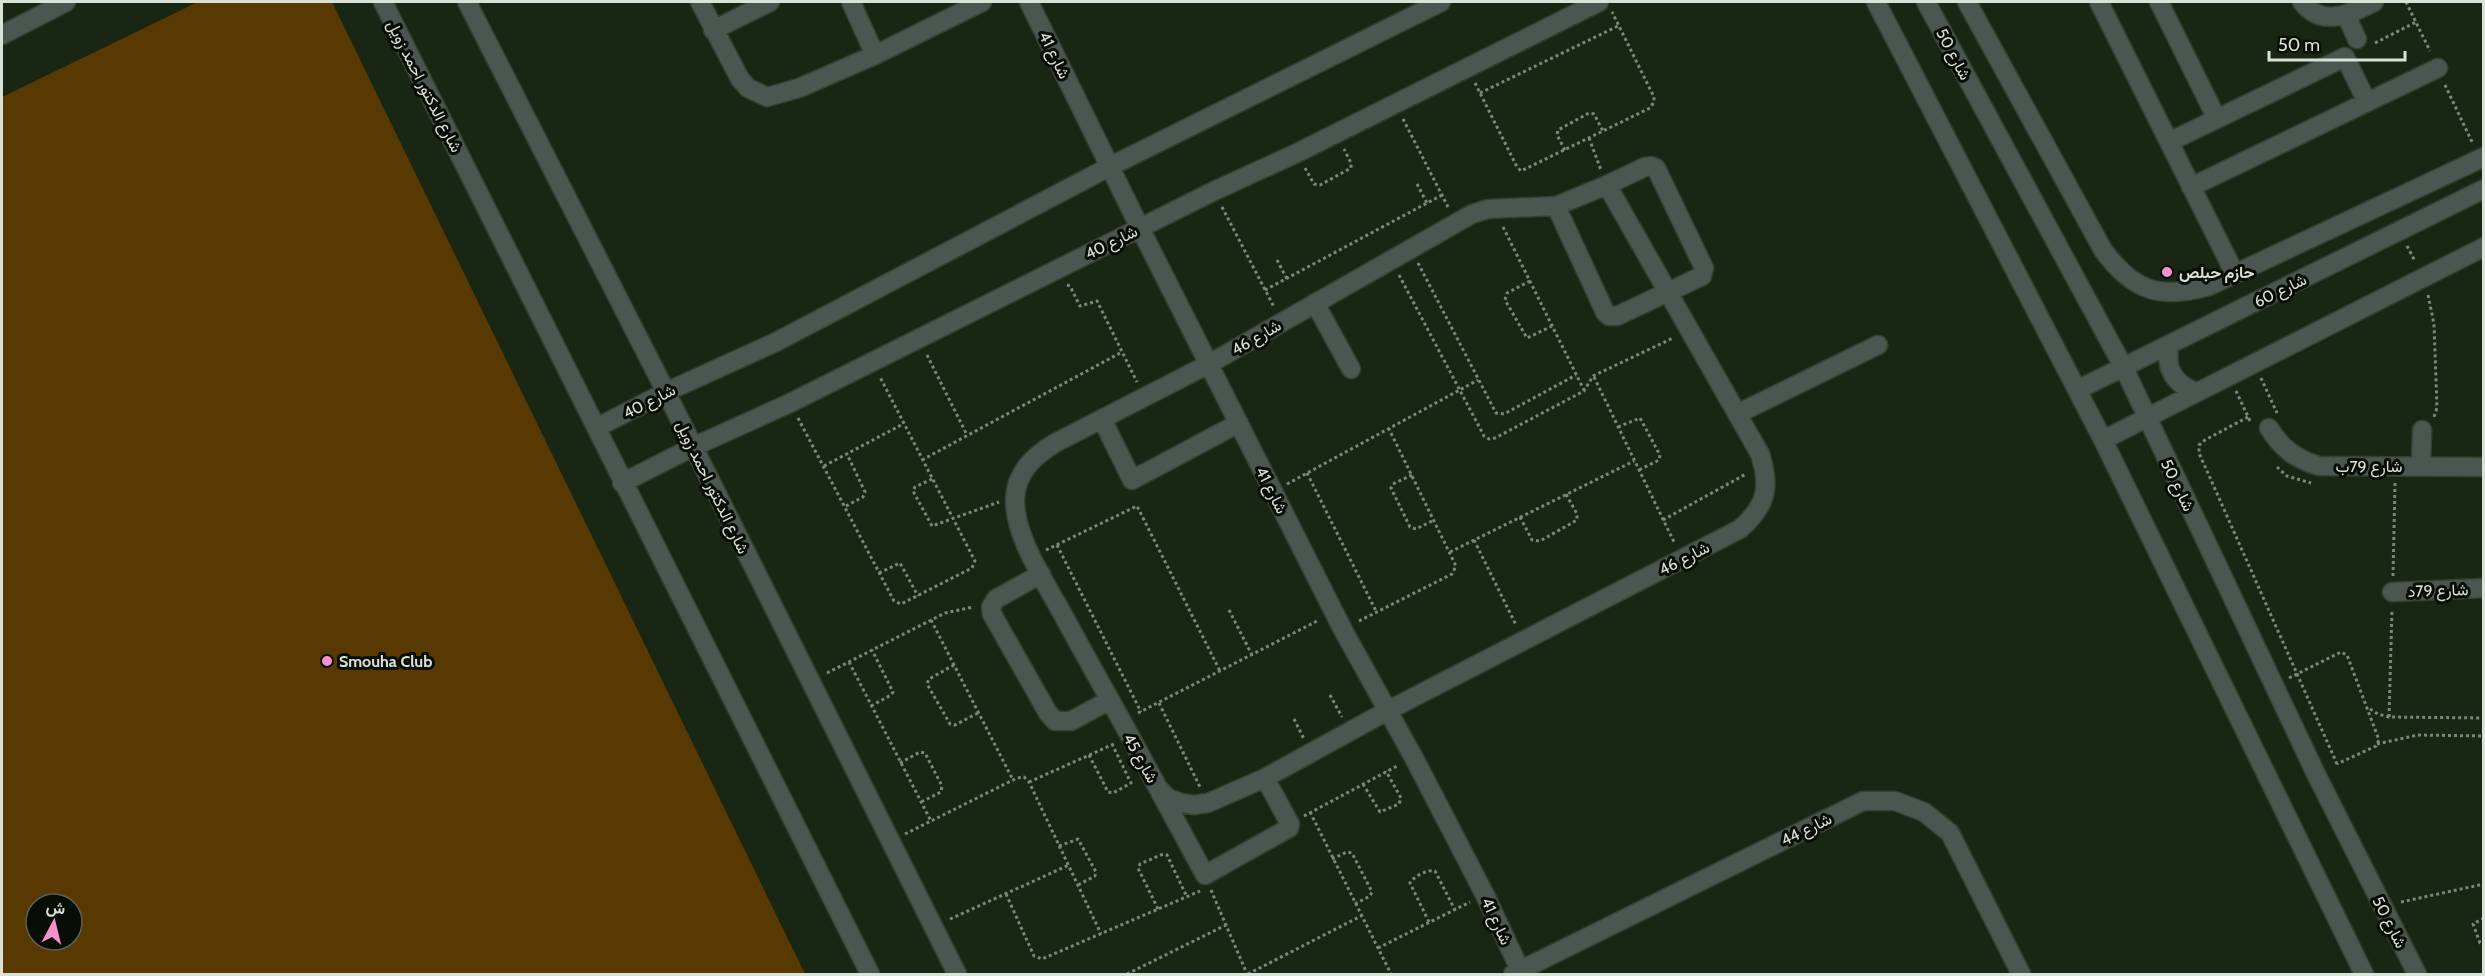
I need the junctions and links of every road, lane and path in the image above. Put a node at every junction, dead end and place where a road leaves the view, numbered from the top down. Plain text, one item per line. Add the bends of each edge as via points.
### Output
1 (66, 2) edge
2 (383, 2) edge
3 (466, 2) edge
4 (700, 2) edge
5 (770, 2) edge
6 (851, 2) edge
7 (982, 2) edge
8 (1029, 2) edge
9 (1441, 2) edge
10 (1876, 2) edge
11 (1926, 2) edge
12 (1967, 2) edge
13 (2099, 2) edge
14 (2159, 2) edge
15 (2302, 2) edge
16 (2374, 2) edge
17 (1605, 5) edge
18 (2346, 15) junction
19 (2416, 22) dead end
20 (1618, 26) junction
21 (713, 30) junction
22 (2, 35) edge
23 (2365, 41) joint
24 (875, 55) junction
25 (1469, 67) junction
26 (2438, 68) dead end
27 (1480, 93) junction
28 (2367, 102) junction
29 (1396, 104) junction
30 (2217, 118) junction
31 (1603, 131) junction
32 (1335, 134) junction
33 (1589, 138) junction
34 (2169, 142) junction
35 (1565, 150) junction
36 (1297, 153) junction
37 (2484, 157) edge
38 (1109, 167) junction
39 (1417, 184) dead end
40 (1606, 185) junction
41 (2191, 187) junction
42 (2484, 189) edge
43 (1214, 191) junction
44 (1442, 195) junction
45 (1427, 203) junction
46 (1556, 206) junction
47 (1494, 209) junction
48 (1456, 223) junction
49 (1140, 228) junction
50 (2399, 231) junction
51 (2484, 247) edge
52 (1410, 249) junction
53 (1277, 260) dead end
54 (1391, 260) junction
55 (2235, 274) junction
56 (2424, 278) junction
57 (1287, 279) junction
58 (1530, 281) junction
59 (1066, 285) dead end
60 (1266, 290) junction
61 (1668, 292) junction
62 (1314, 303) junction
63 (1282, 322) junction
64 (1552, 326) junction
65 (1690, 331) junction
66 (920, 337) junction
67 (2170, 344) junction
68 (1878, 345) dead end
69 (1122, 352) junction
70 (872, 362) junction
71 (2254, 363) junction
72 (1209, 364) junction
73 (2124, 368) junction
74 (1351, 369) dead end
75 (1576, 375) junction
76 (1593, 376) junction
77 (1478, 380) junction
78 (2077, 390) junction
79 (1460, 391) junction
80 (1584, 391) junction
81 (666, 392) junction
82 (2197, 392) junction
83 (1144, 397) junction
84 (790, 403) junction
85 (1737, 414) junction
86 (2248, 417) dead end
87 (2146, 418) junction
88 (1102, 419) junction
89 (1239, 423) junction
90 (903, 424) junction
91 (2275, 424) joint
92 (596, 428) junction
93 (1618, 428) junction
94 (1389, 429) junction
95 (2422, 430) joint
96 (968, 436) junction
97 (2103, 440) junction
98 (693, 447) junction
99 (847, 454) junction
100 (922, 460) junction
101 (1634, 461) junction
102 (1763, 464) junction
103 (824, 466) junction
104 (2421, 466) junction
105 (2484, 467) edge
106 (1639, 471) junction
107 (1307, 473) junction
108 (1412, 475) junction
109 (932, 479) junction
110 (622, 483) junction
111 (1273, 491) junction
112 (1566, 495) junction
113 (1015, 497) junction
114 (845, 506) junction
115 (952, 517) junction
116 (1520, 517) junction
117 (1434, 520) junction
118 (1663, 520) junction
119 (1474, 540) junction
120 (1057, 545) junction
121 (1450, 552) junction
122 (1032, 557) junction
123 (1682, 559) junction
124 (879, 573) junction
125 (1041, 574) junction
126 (2484, 588) edge
127 (2392, 592) dead end
128 (918, 596) junction
129 (991, 607) junction
130 (1229, 610) dead end
131 (1376, 611) junction
132 (1333, 612) junction
133 (931, 620) junction
134 (1343, 630) junction
135 (1524, 640) junction
136 (872, 650) junction
137 (1252, 655) junction
138 (849, 662) junction
139 (954, 665) junction
140 (1220, 671) junction
141 (2297, 673) junction
142 (810, 682) junction
143 (2274, 685) junction
144 (1330, 695) dead end
145 (1110, 700) junction
146 (1159, 702) junction
147 (871, 706) junction
148 (2368, 707) junction
149 (1387, 711) junction
150 (1141, 712) junction
151 (978, 713) junction
152 (2484, 718) edge
153 (1125, 729) junction
154 (1349, 731) junction
155 (2484, 736) edge
156 (2377, 744) junction
157 (1112, 745) junction
158 (1089, 755) junction
159 (1414, 758) junction
160 (900, 763) junction
161 (1386, 771) junction
162 (1265, 778) junction
163 (1013, 780) junction
164 (1029, 782) junction
165 (1363, 784) junction
166 (1158, 788) junction
167 (921, 802) junction
168 (1208, 803) junction
169 (1310, 812) junction
170 (931, 821) junction
171 (1290, 824) junction
172 (890, 842) junction
173 (1059, 846) junction
174 (1332, 859) junction
175 (1069, 866) junction
176 (2484, 884) edge
177 (1078, 885) junction
178 (1005, 894) junction
179 (1485, 895) junction
180 (1186, 897) junction
181 (1355, 904) junction
182 (2382, 907) junction
183 (1158, 909) junction
184 (1455, 910) junction
185 (1361, 916) junction
186 (2484, 918) edge
187 (1429, 922) junction
188 (1226, 925) junction
189 (933, 927) junction
190 (1101, 934) junction
191 (2484, 945) edge
192 (1378, 948) junction
193 (1518, 973) edge
194 (870, 975) edge
195 (957, 975) edge
196 (1127, 975) edge
197 (1247, 975) edge
198 (1392, 975) edge
199 (2021, 975) edge
200 (2364, 975) edge
201 (2416, 975) edge

1 - 22 street
2 - 92 street, شارع الدكتور احمد زويل
3 - 81 street, شارع الدكتور احمد زويل
4 - 21 street
5 - 21 street
6 - 24 street
7 - 24 street
8 - 38 street, شارع 41
9 - 38 street, شارع 40
10 - 78 street
11 - 73 street, شارع 50
12 - 55 street via 2117,269 2137,284 2161,292 2186,293
13 - 34 street
14 - 30 street
15 - 18 street via 2321,16
16 - 18 street
17 - 20 path
17 - 25 street, شارع 40
18 - 23 street
19 - 23 path
20 - 27 path
20 - 31 path via 1654,102 1650,108
21 - 24 street via 740,79 748,88 767,97 799,88
25 - 27 path
25 - 29 street, شارع 40
26 - 28 street
27 - 35 path via 1519,170
28 - 30 street via 2345,57
28 - 41 street
29 - 32 street, شارع 40
29 - 44 path
30 - 34 street
31 - 33 path
31 - 35 path via 1594,114 1589,113 1558,130
32 - 36 street, شارع 40
32 - 36 path via 1352,166 1320,185 1313,182
33 - 35 path
33 - 40 path
34 - 41 street
36 - 43 street, شارع 40
37 - 55 street
38 - 49 street, شارع 41
38 - 81 street, شارع 40 via 776,342
39 - 45 path
40 - 46 street
40 - 61 street, شارع 46
40 - 61 street via 1647,166 1658,170 1704,270 1702,276
41 - 55 street
42 - 50 street, شارع 60
43 - 49 street, شارع 40
43 - 60 path
44 - 45 path
44 - 48 path
45 - 57 path
46 - 47 street, شارع 46
46 - 61 street via 1606,314 1615,317
47 - 48 street, شارع 46
47 - 58 path
48 - 52 street, شارع 46
49 - 66 street, شارع 40
49 - 72 street, شارع 41
50 - 56 path
50 - 67 street, شارع 60
51 - 56 street
52 - 54 street, شارع 46
52 - 77 path
53 - 57 path
54 - 62 street, شارع 46
54 - 79 path
56 - 71 street
56 - 95 path via 2434,324 2437,408
57 - 60 path
58 - 64 path
58 - 64 path via 1507,293 1505,300 1527,338
59 - 69 path via 1080,306 1097,301
60 - 63 path
61 - 65 street, شارع 46
62 - 63 street, شارع 46
62 - 74 street
63 - 72 street, شارع 46
64 - 75 path
65 - 76 path
65 - 85 street, شارع 46
66 - 70 street, شارع 40
66 - 96 path
67 - 73 street, شارع 60
67 - 82 street via 2167,354 2171,374 2178,383
68 - 85 street
69 - 83 path
69 - 96 path
70 - 84 street, شارع 40
70 - 90 path
71 - 82 street
71 - 91 path
72 - 83 street, شارع 46
72 - 89 street, شارع 41
73 - 78 street, شارع 60
73 - 87 street, شارع 50
75 - 77 path via 1501,415 1494,411
75 - 80 path
76 - 80 path
76 - 93 path
77 - 79 path
78 - 97 street
79 - 80 path via 1489,439
79 - 94 path
81 - 92 street, شارع 40
81 - 98 street, شارع الدكتور احمد زويل
82 - 87 street
83 - 88 street, شارع 46
84 - 98 street, شارع 40
84 - 103 path
85 - 102 street, شارع 46
86 - 141 path via 2205,440 2199,445 2199,453
87 - 97 street
87 - 143 street, شارع 50
88 - 89 street via 1132,480
88 - 113 street, شارع 46 via 1037,454 1018,481
89 - 111 street, شارع 41
90 - 99 path
90 - 100 path
91 - 104 street, شارع 79ب via 2278,442 2304,462 2319,466
92 - 110 street, شارع الدكتور احمد زويل
93 - 101 path
93 - 106 path via 1640,418 1660,455 1659,460
94 - 107 path
94 - 108 path
95 - 104 street
96 - 100 path
97 - 200 street
98 - 110 street, شارع 40
98 - 142 street, شارع الدكتور احمد زويل
99 - 103 path
99 - 114 path via 865,492
100 - 109 path
101 - 106 path
101 - 112 path
102 - 118 path
102 - 123 street, شارع 46 via 1765,496 1755,515 1740,529
103 - 114 path
104 - 105 street, شارع 79ب
106 - 118 path
107 - 111 path
107 - 131 path
108 - 117 path
108 - 117 path via 1391,488 1410,527 1416,529
109 - 115 path
109 - 115 path via 913,491 930,525
110 - 194 street, شارع الدكتور احمد زويل
111 - 132 street, شارع 41
112 - 116 path
112 - 116 path via 1577,519 1540,541 1532,540
113 - 115 path
113 - 122 street, شارع 45 via 1016,514
114 - 124 path
115 - 128 path via 975,565
116 - 119 path
117 - 121 path
118 - 123 path
119 - 121 path
119 - 135 path
120 - 122 path
120 - 140 path via 1137,506
120 - 150 path
121 - 131 path via 1456,564 1452,574
122 - 125 street, شارع 45
123 - 135 street, شارع 46
124 - 128 path via 896,603
124 - 128 path via 900,563
125 - 129 street via 996,598
125 - 145 street, شارع 45
126 - 127 street, شارع 79د
129 - 133 path via 966,607
129 - 145 street via 1051,718 1060,723 1071,722
130 - 137 path
131 - 134 path
132 - 134 street, شارع 41
132 - 137 path
133 - 136 path
133 - 139 path
134 - 149 street, شارع 41
135 - 149 street, شارع 46
136 - 138 path
136 - 147 path via 892,692
137 - 140 path
138 - 142 path
138 - 147 path
139 - 151 path
139 - 151 path via 929,678 927,684 950,724
140 - 146 path
141 - 143 path
141 - 148 path via 2344,653
141 - 156 path via 2337,764
142 - 172 street, شارع الدكتور احمد زويل
143 - 182 street, شارع 50
144 - 154 path
145 - 153 street, شارع 45
146 - 150 path
146 - 168 path
147 - 160 path
148 - 152 path via 2389,717
148 - 156 path via 2379,738
149 - 154 street, شارع 45
149 - 159 street, شارع 41
150 - 153 path
151 - 163 path
153 - 157 path
153 - 166 street, شارع 45
154 - 162 street, شارع 45
155 - 156 path via 2418,735
157 - 158 path
157 - 158 path via 1131,783 1113,793 1108,792
158 - 164 path
159 - 161 path
159 - 179 street, شارع 41
160 - 167 path
160 - 167 path via 925,753 942,786 941,792
161 - 165 path
161 - 165 path via 1401,798 1400,804 1379,812
162 - 168 street, شارع 45
162 - 171 street
163 - 164 path via 1024,777
163 - 170 path
164 - 173 path
165 - 169 path
166 - 168 street, شارع 45 via 1181,803
166 - 171 street via 1205,875 1288,829
167 - 170 path
169 - 171 path
169 - 174 path
170 - 172 path
172 - 189 street, شارع الدكتور احمد زويل
173 - 175 path
173 - 177 path via 1078,839 1096,872
174 - 181 path
174 - 181 path via 1348,851 1353,854 1372,893
175 - 177 path
175 - 178 path
176 - 182 path
177 - 190 path
178 - 189 path
178 - 190 path via 1038,958
179 - 184 path
179 - 193 street, شارع 41
180 - 183 path
180 - 183 path via 1167,855 1163,854 1138,868
180 - 188 path via 1210,886
181 - 185 path
182 - 201 street, شارع 50
183 - 190 path
184 - 187 path
184 - 187 path via 1435,871 1429,870 1410,883
185 - 192 path
185 - 197 path
186 - 191 path via 2473,924
187 - 192 path
188 - 196 path
188 - 197 path
189 - 195 street, شارع الدكتور احمد زويل
192 - 198 path
193 - 199 street, شارع 44 via 1863,801 1895,801 1924,812 1950,832

